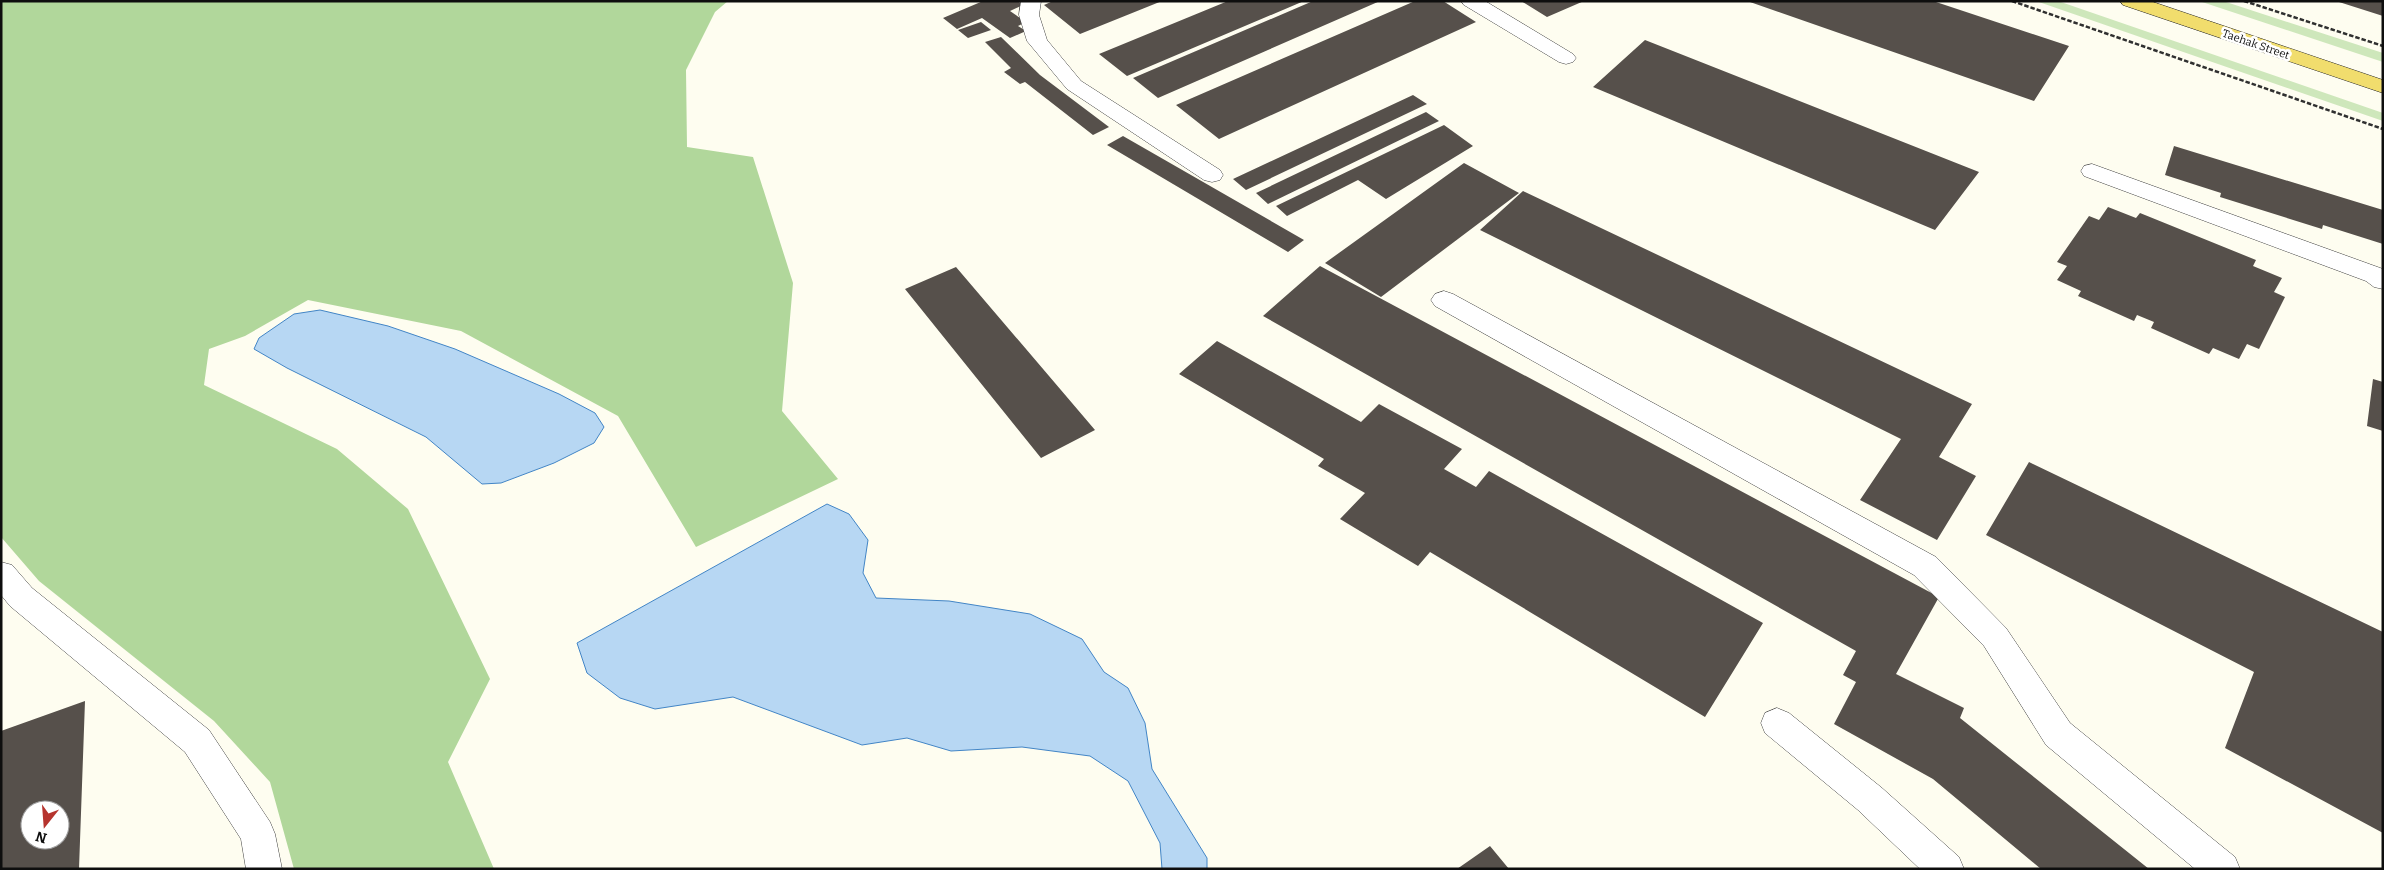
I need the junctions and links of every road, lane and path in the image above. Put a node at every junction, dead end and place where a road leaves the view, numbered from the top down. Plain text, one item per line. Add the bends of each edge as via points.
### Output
1 (1031, 1) edge
2 (1471, 1) edge
3 (2012, 1) edge
4 (2130, 1) edge
5 (2244, 1) edge
6 (2383, 46) edge
7 (1566, 58) dead end
8 (2383, 86) edge
9 (2383, 130) edge
10 (2092, 171) dead end
11 (1212, 174) dead end
12 (2383, 281) edge
13 (1444, 300) dead end
14 (1, 574) edge
15 (1777, 723) dead end
16 (264, 869) edge
17 (1946, 869) edge
18 (2222, 869) edge

1 - 11 street via 1029,15 1037,41 1074,85
2 - 7 street
3 - 9 path
4 - 8 main road, Taehak Street
5 - 6 path
10 - 12 street via 2375,275
13 - 18 street via 1926,566 1995,637 2058,734
14 - 16 street via 21,597 197,741 258,834
15 - 17 street via 1870,799

